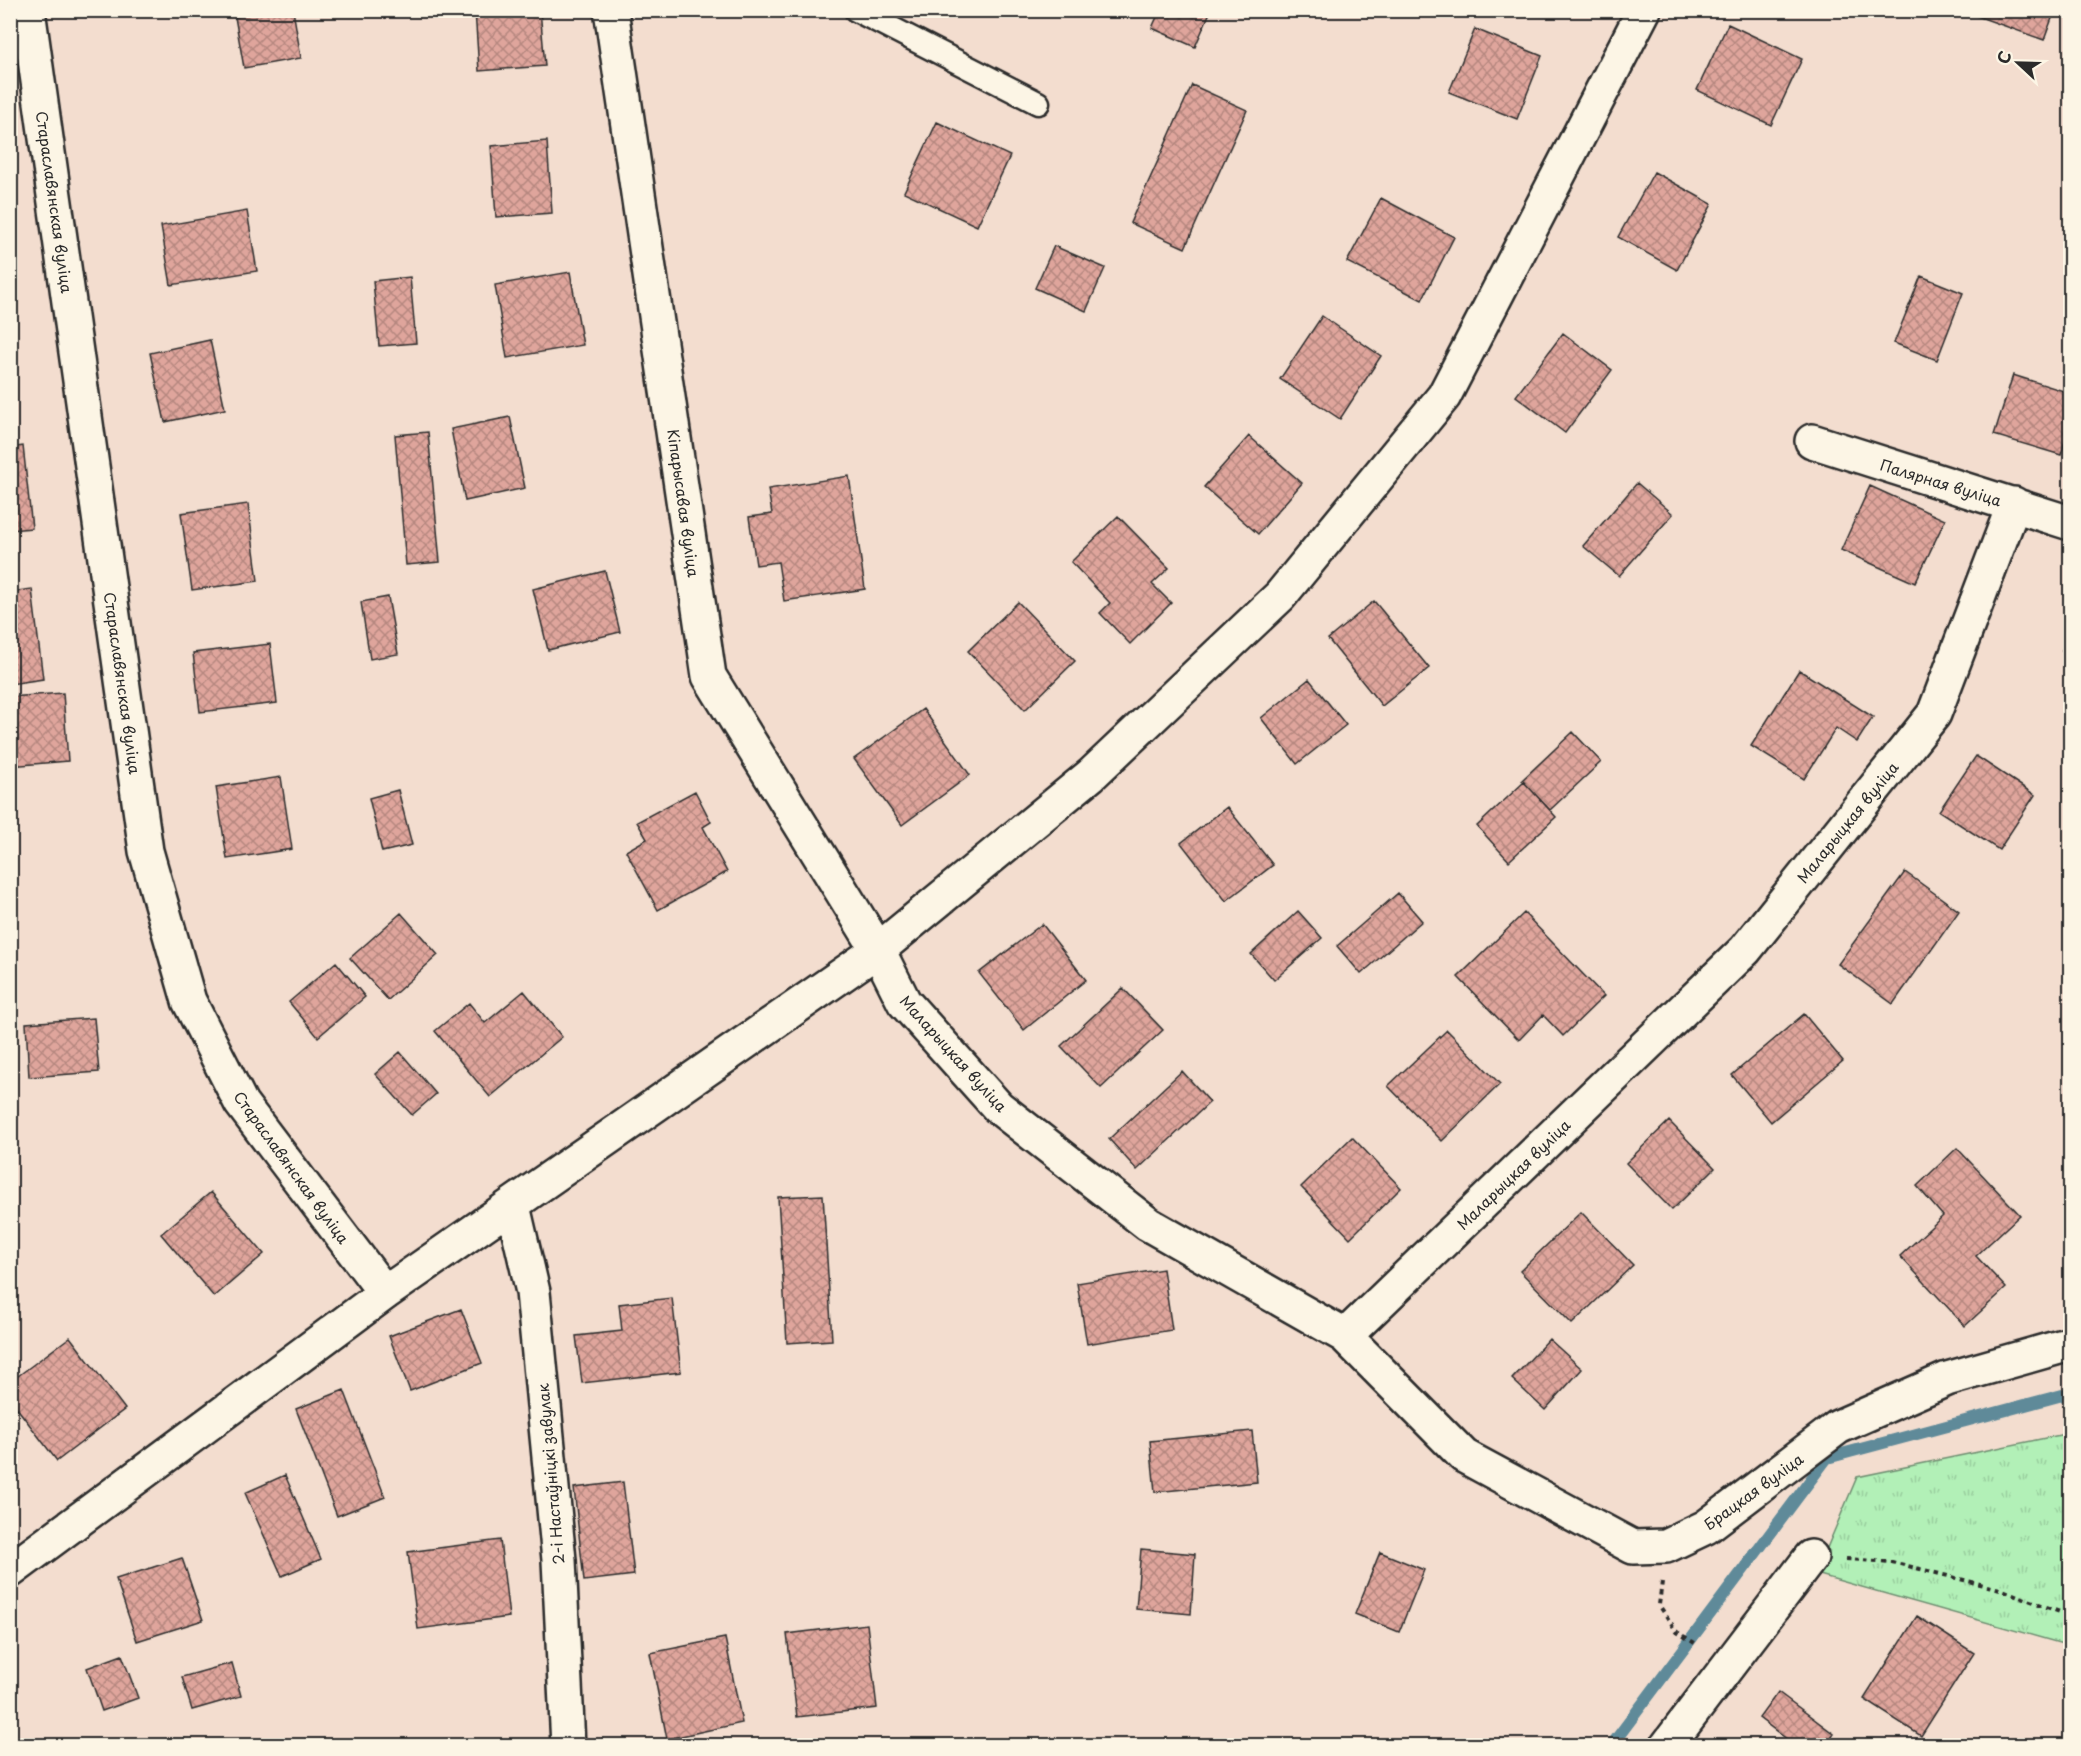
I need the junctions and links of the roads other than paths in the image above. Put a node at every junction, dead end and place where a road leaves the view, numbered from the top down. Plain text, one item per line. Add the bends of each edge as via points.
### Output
1 (28, 10) edge
2 (611, 10) edge
3 (856, 10) edge
4 (1644, 10) edge
5 (1038, 103) dead end
6 (1812, 441) dead end
7 (2014, 504) junction
8 (2070, 523) edge
9 (878, 951) junction
10 (513, 1206) junction
11 (385, 1293) junction
12 (1345, 1336) junction
13 (2070, 1344) edge
14 (1811, 1557) road end
15 (10, 1571) edge
16 (568, 1746) edge
17 (1667, 1746) edge

1 - 11 street, Стараславянская вуліца via 146,851 189,1001 241,1103
2 - 9 street, Кіпарысавая вуліца via 709,676
3 - 5 lane
4 - 9 street via 1437,405 1280,596 1092,775
6 - 7 street, Палярная вуліца
7 - 8 street, Палярная вуліца
7 - 12 street, Маларыцкая вуліца via 1934,714 1745,950
9 - 10 street
9 - 12 street, Маларыцкая вуліца via 904,1002 998,1107 1148,1224
10 - 11 street
10 - 16 street, 2-і Настаўніцкі завулак via 534,1303 559,1560
11 - 15 street
12 - 13 street, Брацкая вуліца via 1464,1456 1633,1547 1666,1546 1706,1527 1838,1427 1947,1379
14 - 17 street

